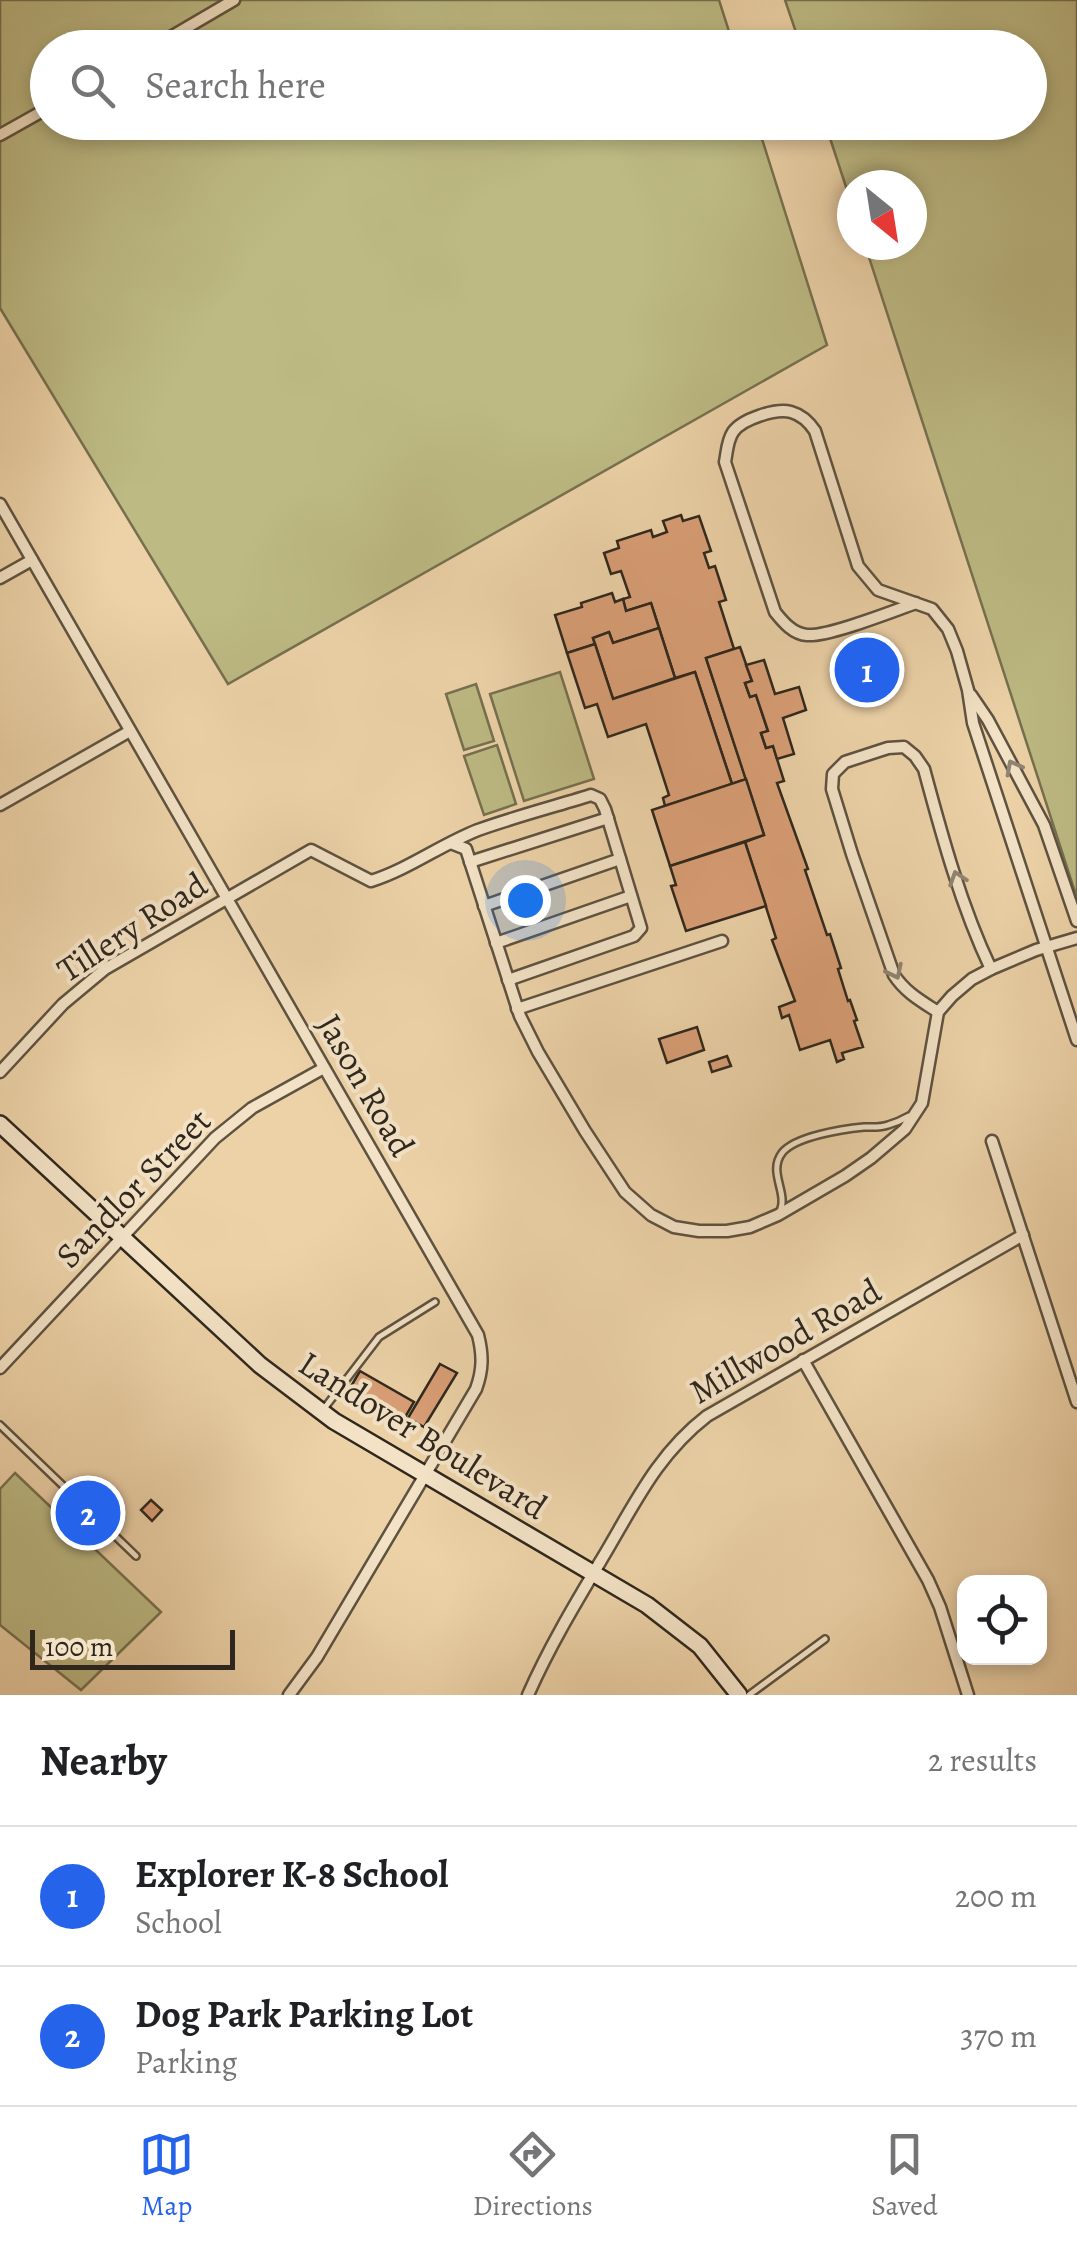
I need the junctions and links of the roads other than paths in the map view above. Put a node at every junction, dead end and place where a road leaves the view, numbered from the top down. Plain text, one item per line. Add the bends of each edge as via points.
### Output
1 (234, 0) edge
2 (183, 30) edge
3 (30, 118) edge
4 (0, 135) edge
5 (0, 504) edge
6 (32, 560) junction
7 (0, 578) edge
8 (916, 603) junction
9 (968, 690) junction
10 (130, 731) junction
11 (0, 805) edge
12 (608, 818) junction
13 (451, 842) junction
14 (620, 859) junction
15 (470, 862) junction
16 (631, 896) junction
17 (227, 899) junction
18 (484, 906) junction
19 (1077, 921) edge
20 (1077, 938) edge
21 (722, 941) dead end
22 (496, 943) junction
23 (1047, 946) junction
24 (992, 969) junction
25 (508, 980) junction
26 (517, 1009) junction
27 (938, 1012) junction
28 (1077, 1040) edge
29 (324, 1068) junction
30 (0, 1072) edge
31 (916, 1112) junction
32 (0, 1124) edge
33 (992, 1141) dead end
34 (778, 1214) junction
35 (1023, 1235) junction
36 (122, 1238) junction
37 (435, 1302) dead end
38 (803, 1360) junction
39 (0, 1368) edge
40 (1077, 1402) edge
41 (321, 1412) junction
42 (0, 1425) edge
43 (425, 1476) junction
44 (136, 1556) dead end
45 (592, 1574) junction
46 (825, 1639) dead end
47 (289, 1695) edge
48 (528, 1695) edge
49 (738, 1695) edge
50 (749, 1695) edge
51 (968, 1695) edge

1 - 2 street
3 - 4 street
5 - 6 street, Jason Road
6 - 7 street
6 - 10 street, Jason Road
8 - 8 street via 878,590 858,566 808,421 786,410 736,427 725,462 786,626 806,635
8 - 9 street via 932,609 948,629
19 -> 9 street via 1044,825
9 - 23 street
10 - 11 street
10 - 17 street, Jason Road
12 - 13 street via 591,795
12 - 14 street
12 - 15 street
13 - 15 street via 466,849
13 - 17 street, Tillery Road via 371,881 311,850
14 - 16 street
14 - 18 street
15 - 18 street
16 - 22 street
16 - 25 street via 641,928 634,936
17 - 29 street, Jason Road
17 - 30 street, Tillery Road via 85,984
18 - 22 street
20 - 23 street
21 - 26 street
22 - 25 street
23 - 24 street
23 - 28 street
24 - 27 street
24 -> 27 street via 924,769 904,747 845,762 833,774 832,789 894,975
25 - 26 street
26 - 34 street via 624,1192 651,1215 674,1227 727,1231
27 - 31 street
29 - 36 street, Sandlor Street via 232,1123
29 - 43 street, Jason Road via 482,1350 476,1389
31 - 34 street via 871,1158
31 - 34 lane via 884,1127 832,1132 787,1148 776,1168 784,1198
32 - 36 street, Landover Boulevard
33 - 35 street
35 - 38 street, Millwood Road
35 - 40 street
36 - 39 street, Sandlor Street
36 - 41 street, Landover Boulevard
37 - 41 lane via 379,1337
38 - 45 street, Millwood Road via 706,1416 669,1449
38 - 51 street via 928,1580
41 - 43 street, Landover Boulevard
42 - 44 lane
43 - 45 street, Landover Boulevard
43 - 47 street, Jason Road
45 - 48 street, Millwood Road
45 - 49 street, Landover Boulevard via 700,1646
46 - 50 lane

